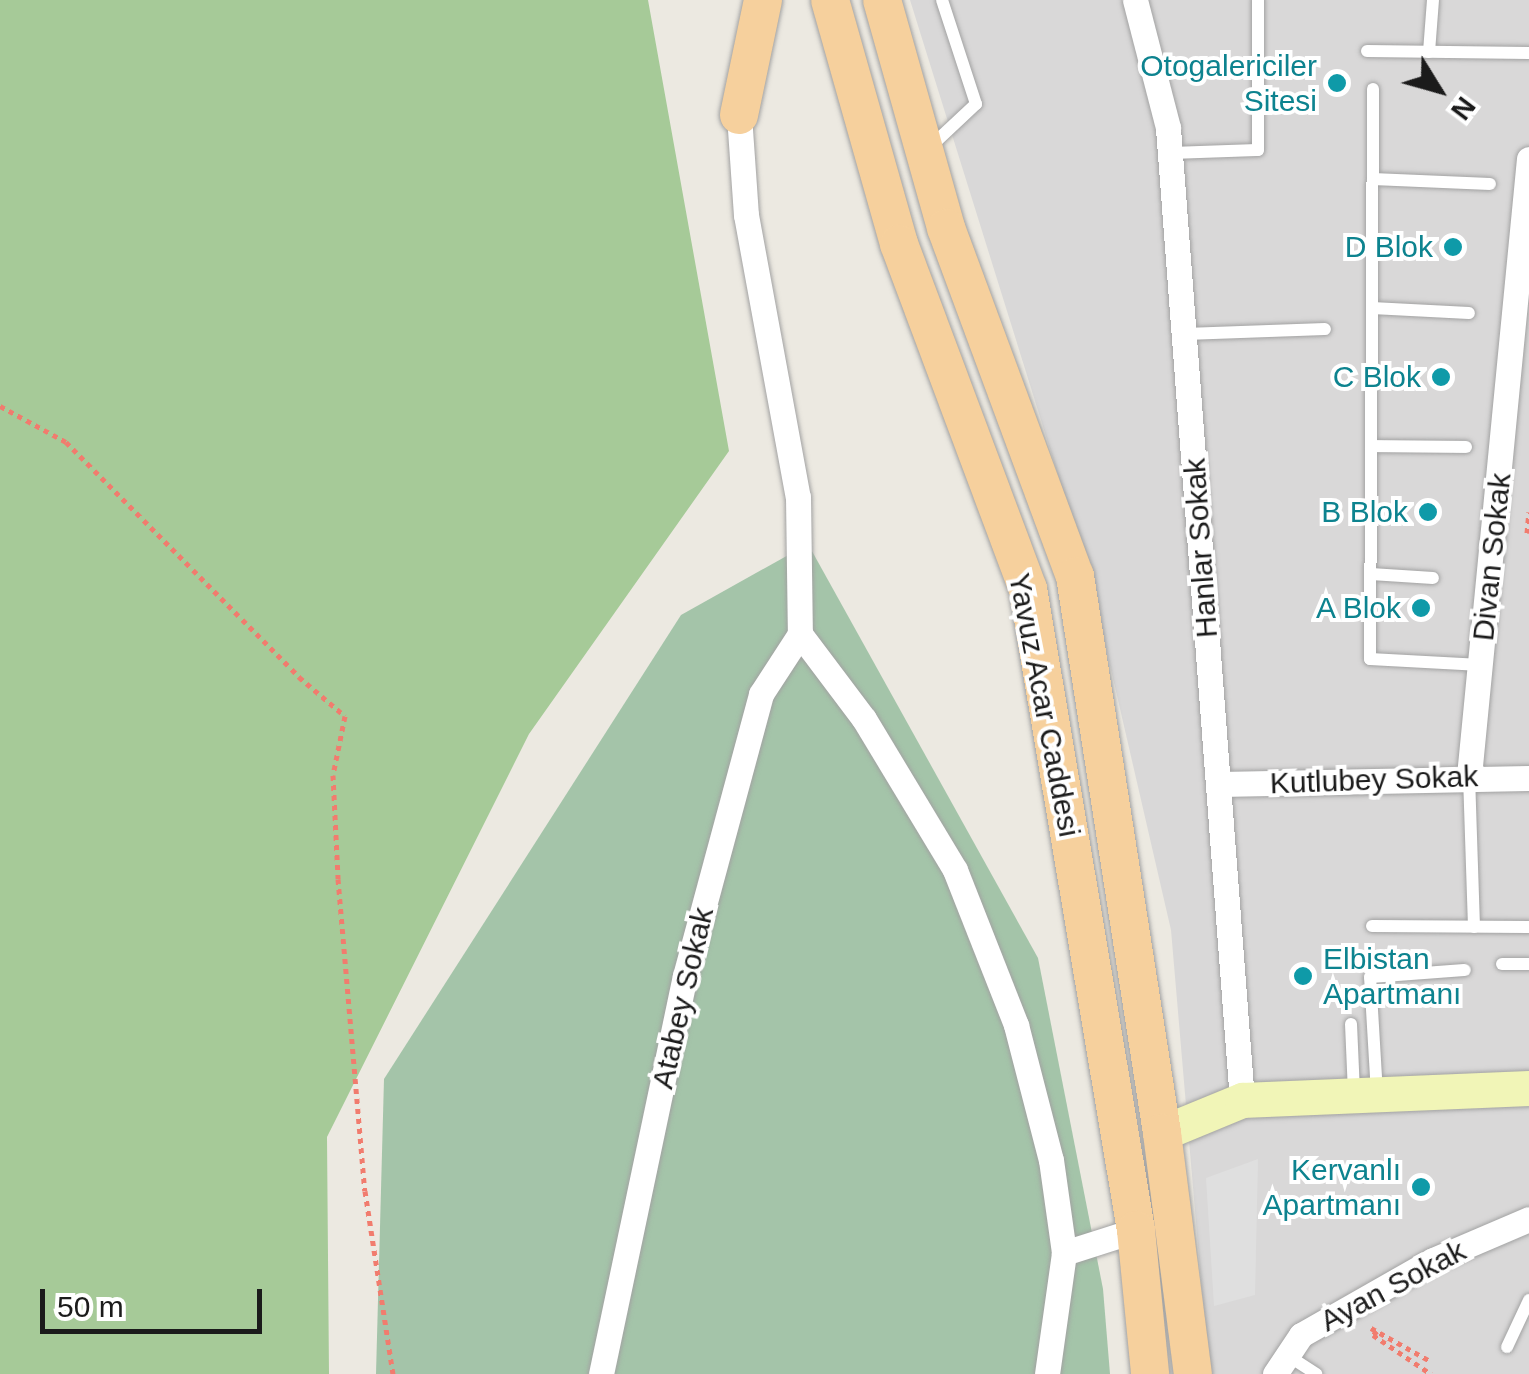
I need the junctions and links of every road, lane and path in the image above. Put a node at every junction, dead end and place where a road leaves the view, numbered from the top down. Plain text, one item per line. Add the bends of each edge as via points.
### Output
1 (734, 0) edge
2 (763, 0) edge
3 (830, 0) edge
4 (882, 0) edge
5 (942, 0) edge
6 (1135, 0) edge
7 (1258, 0) edge
8 (1433, 0) edge
9 (1367, 51) dead end
10 (1429, 52) junction
11 (1529, 53) edge
12 (1373, 90) dead end
13 (739, 115) junction
14 (924, 152) junction
15 (1170, 153) junction
16 (1529, 160) edge
17 (1372, 179) junction
18 (1490, 184) dead end
19 (1526, 223) edge
20 (1372, 308) junction
21 (1468, 314) dead end
22 (1325, 329) dead end
23 (1185, 334) junction
24 (0, 406) edge
25 (1372, 446) junction
26 (1466, 448) dead end
27 (1529, 512) edge
28 (1528, 533) edge
29 (1370, 574) junction
30 (1433, 578) dead end
31 (800, 634) junction
32 (1481, 665) junction
33 (1469, 776) junction
34 (1529, 778) edge
35 (1218, 784) junction
36 (1372, 926) dead end
37 (1474, 926) junction
38 (1529, 927) edge
39 (1502, 964) dead end
40 (1529, 964) edge
41 (1465, 970) dead end
42 (1351, 1024) dead end
43 (1529, 1088) edge
44 (1366, 1096) junction
45 (1242, 1100) junction
46 (1162, 1134) junction
47 (1528, 1221) edge
48 (1136, 1230) junction
49 (1064, 1254) junction
50 (1529, 1300) edge
51 (1507, 1347) dead end
52 (1430, 1361) dead end
53 (1281, 1365) edge
54 (393, 1374) edge
55 (601, 1374) edge
56 (1047, 1374) edge
57 (1150, 1374) edge
58 (1193, 1374) edge
59 (1316, 1374) edge
60 (1431, 1374) edge

1 - 13 main road
2 - 13 main road
3 - 48 main road, Yavuz Acar Caddesi via 900,244 1028,589
4 - 14 main road, Yavuz Acar Caddesi
5 - 14 lane via 976,104
6 - 15 street, Hanlar Sokak
7 - 15 lane via 1258,150
8 - 10 lane
9 - 10 lane
10 - 11 lane
12 - 17 lane
13 - 31 street via 746,215 798,497
14 - 46 main road, Yavuz Acar Caddesi via 1075,576
15 - 23 street, Hanlar Sokak
16 - 19 street, Divan Sokak
17 - 18 lane
17 - 20 lane
19 - 32 street, Divan Sokak
20 - 21 lane
20 - 25 lane
22 - 23 lane
23 - 35 street, Hanlar Sokak
24 - 54 path via 66,442 345,716 333,775 338,879 364,1191
25 - 26 lane
25 - 29 lane
27 - 28 path
29 - 30 lane
29 - 32 lane via 1370,659
31 - 49 street via 864,719 955,870 1016,1026 1051,1160
31 - 55 street, Atabey Sokak via 761,694 685,976
32 - 33 street, Divan Sokak
33 - 34 street, Kutlubey Sokak
33 - 35 street, Kutlubey Sokak
33 - 37 lane
35 - 45 street, Hanlar Sokak
36 - 37 lane
37 - 38 lane
39 - 40 lane
41 - 44 lane via 1370,977
42 - 44 lane
43 - 44 main road
44 - 45 main road
45 - 46 main road
46 - 58 main road, Yavuz Acar Caddesi
47 - 53 street, Ayan Sokak via 1433,1260 1342,1310 1301,1335
48 - 49 street
48 - 57 main road, Yavuz Acar Caddesi
49 - 56 street
50 - 51 lane
52 - 60 path via 1379,1332 1373,1335
53 - 59 lane

